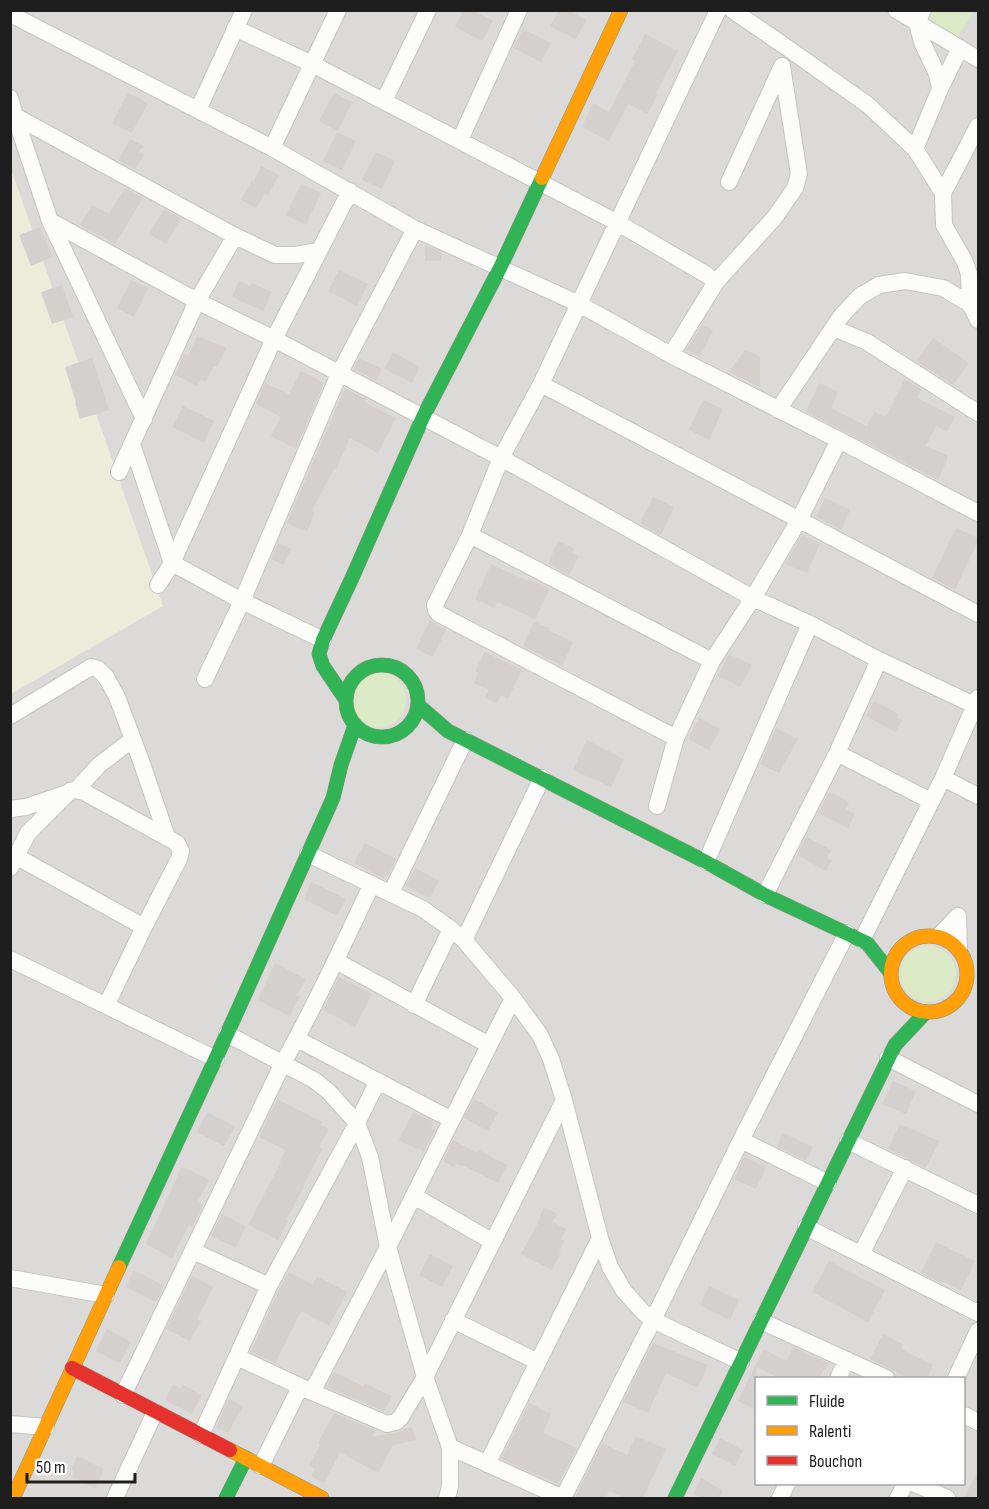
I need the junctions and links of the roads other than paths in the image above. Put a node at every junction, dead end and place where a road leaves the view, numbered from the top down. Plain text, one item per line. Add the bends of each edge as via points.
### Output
1 (244, 10) edge
2 (338, 10) edge
3 (428, 10) edge
4 (519, 10) edge
5 (621, 10) edge
6 (718, 10) edge
7 (732, 10) edge
8 (896, 10) edge
9 (10, 14) edge
10 (920, 16) edge
11 (235, 28) junction
12 (960, 48) junction
13 (789, 49) junction
14 (978, 59) edge
15 (312, 64) junction
16 (782, 66) junction
17 (940, 89) junction
18 (10, 98) edge
19 (384, 101) junction
20 (198, 110) junction
21 (15, 116) junction
22 (978, 126) edge
23 (460, 140) junction
24 (272, 148) junction
25 (915, 149) junction
26 (541, 182) junction
27 (729, 182) dead end
28 (350, 191) junction
29 (943, 193) junction
30 (50, 221) junction
31 (618, 222) junction
32 (415, 229) junction
33 (235, 236) junction
34 (319, 251) junction
35 (500, 268) junction
36 (716, 282) junction
37 (197, 301) junction
38 (579, 304) junction
39 (970, 304) junction
40 (978, 320) edge
41 (834, 328) junction
42 (274, 339) junction
43 (671, 355) junction
44 (339, 374) junction
45 (541, 384) junction
46 (778, 410) junction
47 (978, 413) edge
48 (423, 417) junction
49 (144, 419) junction
50 (839, 440) junction
51 (132, 444) junction
52 (501, 458) junction
53 (119, 472) dead end
54 (977, 510) edge
55 (799, 520) junction
56 (470, 535) junction
57 (172, 563) junction
58 (158, 585) dead end
59 (753, 598) junction
60 (242, 601) junction
61 (978, 614) edge
62 (810, 624) junction
63 (323, 640) junction
64 (879, 660) junction
65 (712, 661) junction
66 (323, 666) junction
67 (358, 674) junction
68 (205, 679) dead end
69 (346, 700) junction
70 (976, 701) edge
71 (418, 705) junction
72 (10, 716) edge
73 (355, 725) junction
74 (448, 731) junction
75 (399, 732) junction
76 (378, 737) junction
77 (676, 738) junction
78 (133, 740) junction
79 (465, 740) junction
80 (367, 747) dead end
81 (837, 753) junction
82 (356, 764) dead end
83 (542, 778) junction
84 (944, 778) junction
85 (73, 791) junction
86 (978, 796) edge
87 (333, 798) junction
88 (932, 801) junction
89 (657, 806) dead end
90 (10, 809) edge
91 (167, 837) junction
92 (308, 854) junction
93 (12, 859) edge
94 (706, 862) junction
95 (372, 884) junction
96 (391, 893) junction
97 (765, 895) junction
98 (144, 927) junction
99 (457, 935) junction
100 (939, 936) junction
101 (875, 942) junction
102 (959, 949) junction
103 (10, 959) edge
104 (336, 961) junction
105 (967, 969) junction
106 (890, 972) junction
107 (978, 985) edge
108 (513, 998) junction
109 (954, 1003) junction
110 (970, 1004) dead end
111 (414, 1005) junction
112 (106, 1006) junction
113 (898, 1011) junction
114 (926, 1012) junction
115 (227, 1034) junction
116 (297, 1039) junction
117 (489, 1045) junction
118 (892, 1051) junction
119 (216, 1059) junction
120 (283, 1063) junction
121 (378, 1081) junction
122 (564, 1100) junction
123 (978, 1104) edge
124 (452, 1120) junction
125 (357, 1123) junction
126 (741, 1140) junction
127 (848, 1140) junction
128 (905, 1168) junction
129 (828, 1183) junction
130 (414, 1196) junction
131 (978, 1204) edge
132 (806, 1227) junction
133 (600, 1238) junction
134 (493, 1242) junction
135 (388, 1247) junction
136 (193, 1251) junction
137 (861, 1254) junction
138 (10, 1278) edge
139 (269, 1286) junction
140 (106, 1295) junction
141 (978, 1313) edge
142 (453, 1320) junction
143 (653, 1320) junction
144 (760, 1321) junction
145 (978, 1331) edge
146 (237, 1357) junction
147 (847, 1360) junction
148 (538, 1362) junction
149 (741, 1362) junction
150 (72, 1368) junction
151 (425, 1377) junction
152 (838, 1377) edge
153 (884, 1377) edge
154 (956, 1377) edge
155 (306, 1389) junction
156 (123, 1395) junction
157 (155, 1412) junction
158 (10, 1424) edge
159 (46, 1427) junction
160 (201, 1435) junction
161 (450, 1447) junction
162 (246, 1458) junction
163 (487, 1464) junction
164 (261, 1466) junction
165 (902, 1488) edge
166 (679, 1497) edge
167 (13, 1498) edge
168 (115, 1498) edge
169 (226, 1498) edge
170 (322, 1498) edge
171 (447, 1498) edge
172 (563, 1498) edge
173 (947, 1498) edge

1 - 11 street
2 - 15 street
3 - 19 street
4 - 23 street
5 - 26 street
6 - 31 street
7 - 13 street
8 - 10 street
9 - 20 street
10 - 12 street
10 - 17 street via 922,42
11 - 15 street
11 - 20 street
12 - 14 street
12 - 17 street
13 - 16 street
13 - 25 street via 868,105
15 - 19 street
15 - 24 street
16 - 27 street
16 - 36 street via 799,174 795,188 775,217
17 - 25 street
18 - 21 street
19 - 23 street
20 - 24 street
21 - 30 street
21 - 33 street
22 - 29 street
23 - 26 street
24 - 28 street
25 - 29 street
26 - 31 street
26 - 35 street
28 - 32 street
28 - 34 street
29 - 39 street via 944,225 969,274
30 - 37 street
30 - 49 street
31 - 36 street
31 - 38 street
32 - 35 street
32 - 44 street
33 - 34 street via 275,255
33 - 37 street
34 - 42 street
35 - 38 street
35 - 48 street
36 - 43 street
37 - 42 street
37 - 49 street
38 - 43 street
38 - 45 street
39 - 40 street
39 - 41 street via 943,288 905,281 879,285 860,296
41 - 46 street
41 - 47 street via 867,342
42 - 44 street
42 - 57 street
43 - 46 street
44 - 48 street
44 - 60 street
45 - 52 street
45 - 55 street
46 - 50 street
48 - 52 street
48 - 63 street
49 - 51 street
50 - 54 street
50 - 55 street
51 - 53 street
51 - 57 street
52 - 56 street
52 - 59 street
55 - 59 street
55 - 61 street
56 - 65 street
56 - 77 street via 435,605 439,614
57 - 58 street
57 - 60 street
59 - 62 street
59 - 65 street
60 - 63 street
60 - 68 street
62 - 64 street
62 - 94 street
63 - 66 street
64 - 70 street
64 - 81 street
65 - 77 street
66 - 67 street
66 - 69 street
67 - 69 street
67 - 71 street via 376,666 398,668 415,686
69 - 73 street
70 - 84 street
71 - 74 street
71 - 75 street via 408,725
72 - 78 street via 91,666 106,677
73 - 76 street
73 - 87 street
74 - 75 street
74 - 79 street
75 - 76 street
76 - 80 street
77 - 89 street
78 - 85 street
78 - 91 street
79 - 83 street
79 - 96 street
81 - 88 street
81 - 97 street
82 - 87 street
83 - 94 street
83 - 99 street
84 - 86 street
84 - 88 street
85 - 90 street
85 - 91 street via 84,792
85 - 93 street via 28,833
87 - 92 street
88 - 101 street
91 - 98 street via 177,843 179,859
92 - 95 street
92 - 115 street
93 - 98 street
94 - 97 street
95 - 96 street
95 - 104 street
96 - 99 street via 423,909
97 - 101 street
98 - 112 street
99 - 108 street
99 - 111 street
100 - 101 street
100 - 102 street
100 - 102 street via 958,916
101 - 106 street
101 - 106 street via 894,957
101 - 126 street
102 - 105 street
103 - 112 street
104 - 111 street
104 - 116 street
105 - 107 street
105 - 109 street via 967,982
106 - 113 street
108 - 117 street
108 - 122 street via 540,1035
109 - 110 street
109 - 114 street via 941,1011
111 - 117 street
112 - 119 street
113 - 114 street via 911,1008
113 - 118 street
114 - 118 street
115 - 119 street
115 - 120 street
116 - 120 street
116 - 121 street
117 - 124 street
118 - 123 street
118 - 127 street
119 - 140 street
120 - 125 street via 315,1080
120 - 136 street
121 - 124 street
121 - 125 street
122 - 133 street
122 - 134 street
124 - 130 street
125 - 135 street via 370,1157
125 - 139 street
126 - 129 street
126 - 143 street
127 - 128 street
127 - 129 street
128 - 131 street
128 - 137 street
129 - 132 street
130 - 134 street
130 - 135 street
132 - 137 street
132 - 144 street
133 - 143 street via 624,1291
133 - 148 street
134 - 142 street
135 - 151 street
135 - 155 street
136 - 139 street
136 - 156 street
137 - 141 street
138 - 140 street
139 - 146 street
140 - 150 street
142 - 148 street
142 - 151 street
143 - 149 street
143 - 172 street
144 - 147 street
144 - 149 street
145 - 154 street
146 - 155 street
146 - 160 street
147 - 152 street
147 - 153 street
148 - 163 street
149 - 166 street
150 - 156 street
150 - 159 street
151 - 155 street via 401,1417 387,1424
151 - 161 street
155 - 164 street
156 - 157 street
157 - 160 street
157 - 168 street
158 - 159 street
159 - 167 street
160 - 162 street
161 - 163 street
161 - 171 street
162 - 164 street
162 - 169 street
163 - 172 street
164 - 170 street
165 - 173 street

